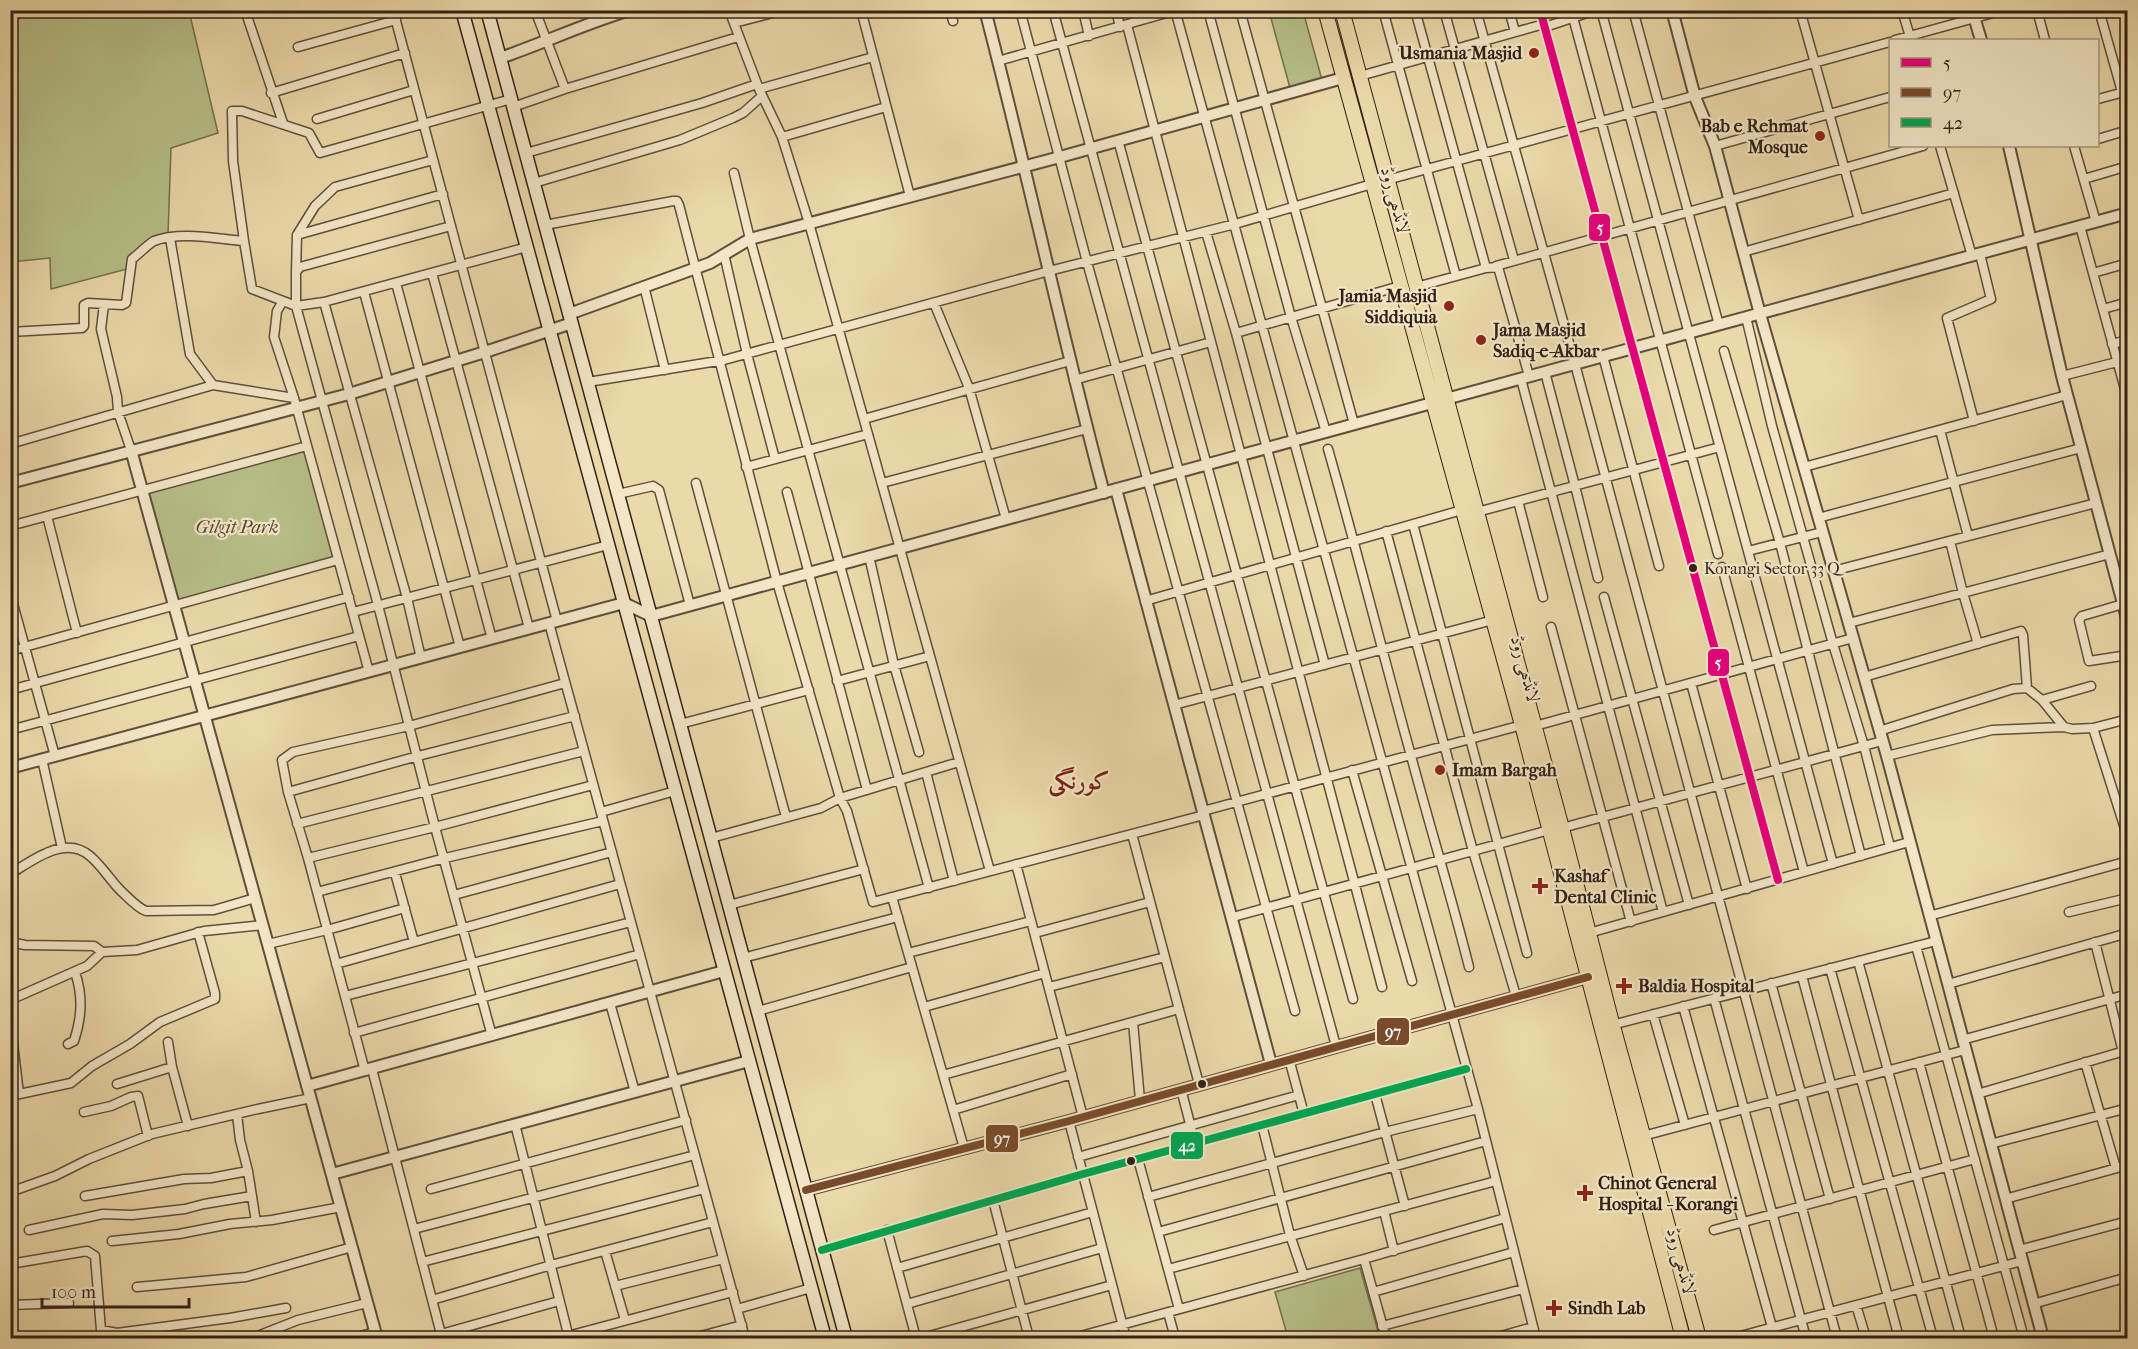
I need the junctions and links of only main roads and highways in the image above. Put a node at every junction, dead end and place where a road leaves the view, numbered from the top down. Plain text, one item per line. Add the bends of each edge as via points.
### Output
1 (462, 10) edge
2 (487, 10) edge
3 (1325, 10) edge
4 (1342, 10) edge
5 (1528, 726) junction
6 (1556, 829) junction
7 (825, 1338) edge
8 (846, 1338) edge
9 (1683, 1338) edge
10 (1699, 1338) edge

1 - 7 main road
2 - 8 main road
3 - 5 main road, لانڈھی روڈ via 1493,621
4 - 5 main road, لانڈھی روڈ via 1477,512
5 - 6 main road, لانڈھی روڈ
6 - 9 main road, لانڈھی روڈ via 1588,977
6 - 10 main road, لانڈھی روڈ via 1589,933

